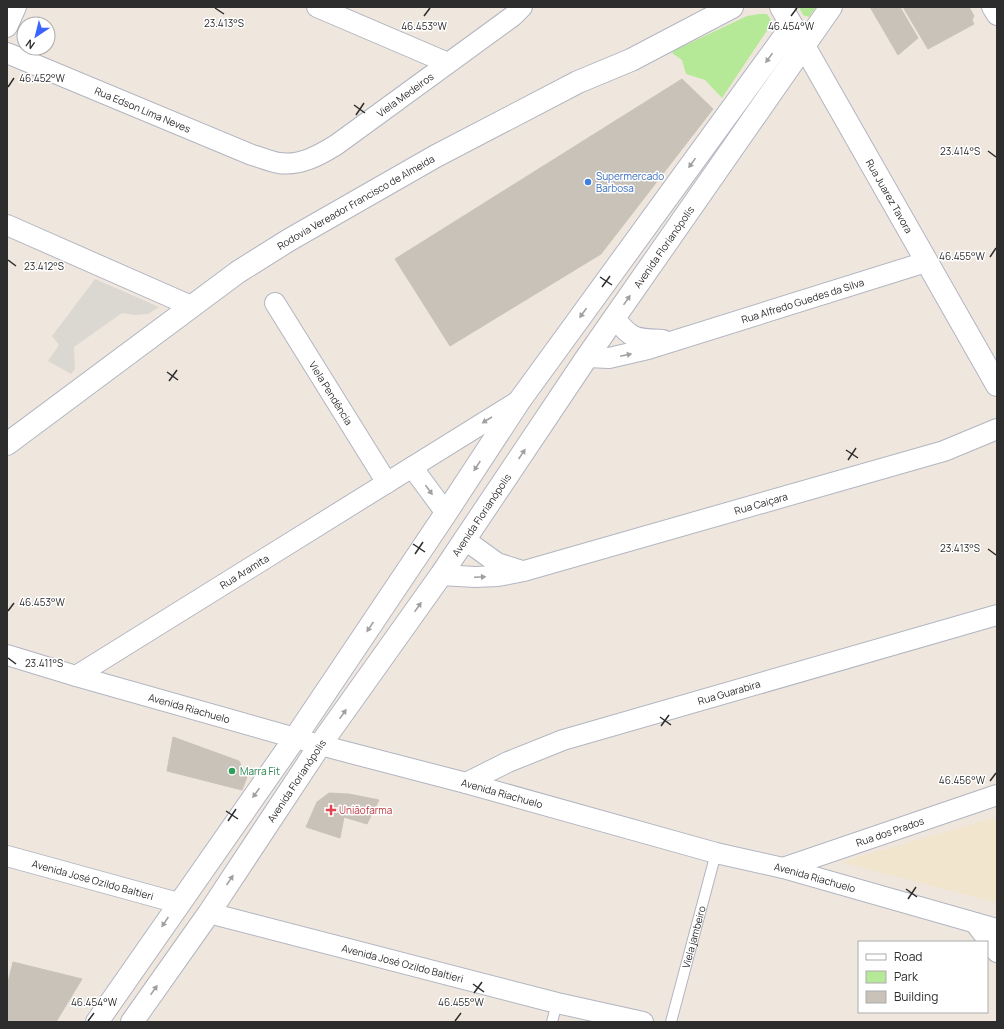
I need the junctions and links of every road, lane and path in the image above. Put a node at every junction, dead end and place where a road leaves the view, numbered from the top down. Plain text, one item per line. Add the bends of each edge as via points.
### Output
1 (16, 7) edge
2 (317, 7) edge
3 (522, 7) edge
4 (732, 7) edge
5 (781, 7) edge
6 (831, 7) edge
7 (992, 7) edge
8 (997, 15) edge
9 (792, 26) junction
10 (7, 27) edge
11 (804, 46) junction
12 (7, 53) edge
13 (448, 63) junction
14 (279, 163) joint
15 (7, 224) edge
16 (926, 262) junction
17 (275, 303) dead end
18 (191, 306) junction
19 (615, 318) junction
20 (679, 340) junction
21 (587, 357) junction
22 (997, 385) edge
23 (520, 400) junction
24 (997, 429) edge
25 (7, 444) edge
26 (412, 467) junction
27 (387, 483) junction
28 (446, 513) junction
29 (464, 539) junction
30 (524, 571) junction
31 (441, 575) junction
32 (997, 615) edge
33 (7, 655) edge
34 (76, 676) junction
35 (295, 738) junction
36 (320, 746) junction
37 (466, 783) junction
38 (997, 795) edge
39 (716, 853) junction
40 (7, 856) edge
41 (783, 868) junction
42 (178, 904) junction
43 (209, 913) junction
44 (975, 923) junction
45 (997, 929) edge
46 (997, 952) edge
47 (557, 1003) junction
48 (97, 1022) edge
49 (132, 1022) edge
50 (552, 1022) edge
51 (643, 1022) edge
52 (671, 1022) edge

1 - 10 street
2 - 13 street
3 - 13 street, Viela Medeiros
4 - 18 street, Rodovia Vereador Francisco de Almeida via 630,60 578,82 436,156 244,268
5 - 9 street, Rua Juarez Tavora
6 - 11 street, Avenida Florianópolis
7 - 8 street
9 - 11 street, Rua Juarez Tavora
9 -> 23 street
11 - 16 street, Rua Juarez Tavora
19 -> 11 street, Avenida Florianópolis
12 - 14 street, Rua Edson Lima Neves via 252,155
13 - 14 street, Viela Medeiros via 336,146 296,164
15 - 18 street
16 - 20 street, Rua Alfredo Guedes da Silva
16 - 22 street, Rua Juarez Tavora
17 - 27 street, Viela Pendência
18 - 25 street, Rodovia Vereador Francisco de Almeida
19 - 20 street, Rua Alfredo Guedes da Silva via 622,329 640,339
19 - 21 street, Avenida Florianópolis
21 -> 20 street, Rua Alfredo Guedes da Silva via 609,358 626,355
29 -> 21 street, Avenida Florianópolis
23 -> 26 street, Rua Aramita
23 -> 28 street
24 - 30 street, Rua Caiçara via 944,451
26 - 27 street, Rua Aramita
26 -> 28 street
27 - 34 street, Rua Aramita
28 -> 35 street
29 - 30 street via 497,563
29 - 31 street, Avenida Florianópolis
31 -> 30 street, Rua Caiçara via 498,576
36 -> 31 street, Avenida Florianópolis
32 - 37 street, Rua Guarabira via 563,740 508,762
33 - 34 street, Avenida Riachuelo
34 - 35 street, Avenida Riachuelo
35 - 36 street, Avenida Riachuelo
35 -> 42 street
36 - 37 street, Avenida Riachuelo
43 -> 36 street, Avenida Florianópolis
37 - 39 street, Avenida Riachuelo
38 - 41 street, Rua dos Prados
39 - 41 street, Avenida Riachuelo
39 - 52 lane, Viela jambeiro
40 - 42 street, Avenida José Ozildo Baltieri
41 - 44 street, Avenida Riachuelo
42 -> 48 street
43 - 47 street, Avenida José Ozildo Baltieri
49 -> 43 street, Avenida Florianópolis
44 - 45 street, Avenida Riachuelo
44 - 46 street
47 - 50 lane
47 - 51 street, Avenida José Ozildo Baltieri

